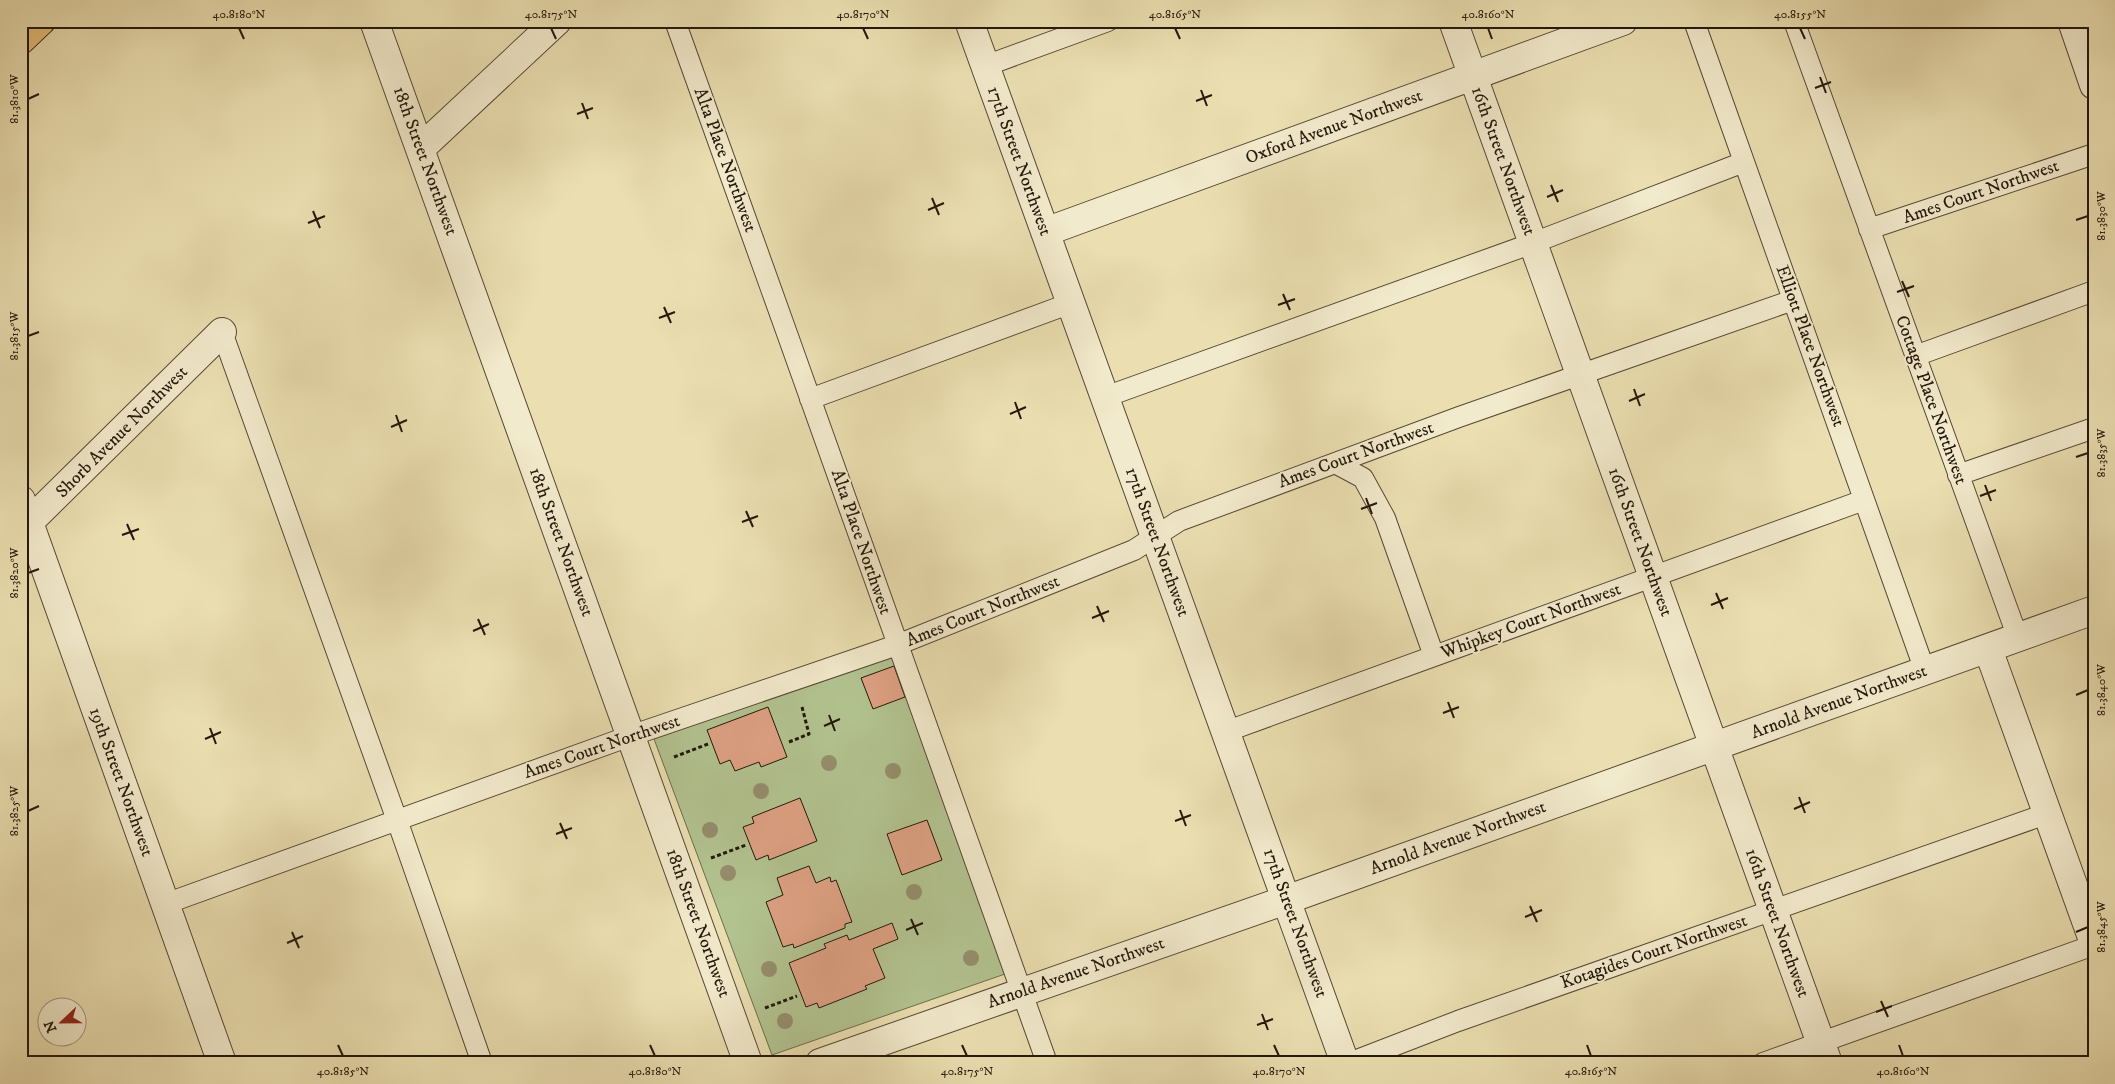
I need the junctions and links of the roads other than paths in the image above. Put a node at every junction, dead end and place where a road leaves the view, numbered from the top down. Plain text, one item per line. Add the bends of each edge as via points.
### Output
1 (41, 21) edge
2 (374, 21) edge
3 (557, 21) edge
4 (674, 21) edge
5 (969, 21) edge
6 (1108, 21) edge
7 (1453, 21) edge
8 (1623, 21) edge
9 (1694, 21) edge
10 (1794, 21) edge
11 (2072, 21) edge
12 (21, 40) edge
13 (985, 66) junction
14 (1473, 76) junction
15 (2094, 85) edge
16 (420, 149) junction
17 (2094, 154) edge
18 (1744, 162) junction
19 (1869, 229) junction
20 (1045, 232) junction
21 (1533, 243) junction
22 (2094, 291) edge
23 (1793, 300) junction
24 (1071, 303) junction
25 (222, 332) joint
26 (1915, 356) junction
27 (1581, 376) junction
28 (1104, 397) junction
29 (810, 399) junction
30 (2094, 428) edge
31 (1335, 463) junction
32 (1958, 475) junction
33 (1864, 500) junction
34 (24, 518) edge
35 (1155, 536) junction
36 (1652, 576) junction
37 (2094, 610) edge
38 (2018, 638) junction
39 (897, 645) junction
40 (1988, 649) junction
41 (1434, 656) junction
42 (1925, 671) junction
43 (1226, 732) junction
44 (630, 736) junction
45 (1714, 746) junction
46 (2046, 814) junction
47 (397, 820) junction
48 (1286, 900) junction
49 (165, 904) junction
50 (1772, 910) junction
51 (2094, 944) edge
52 (1022, 992) junction
53 (1824, 1052) edge
54 (222, 1063) edge
55 (482, 1063) edge
56 (748, 1063) edge
57 (820, 1063) edge
58 (1047, 1063) edge
59 (1347, 1063) edge
60 (1763, 1063) edge

1 - 12 main road
2 - 16 street, 18th Street Northwest
3 - 16 street
4 - 29 lane, Alta Place Northwest
5 - 13 street, 17th Street Northwest
6 - 13 lane
7 - 14 street, 16th Street Northwest
8 - 14 street, Oxford Avenue Northwest
9 - 18 lane, Elliott Place Northwest
10 - 19 lane, Cottage Place Northwest
11 - 15 street
13 - 20 street, 17th Street Northwest
14 - 20 street, Oxford Avenue Northwest
14 - 21 street, 16th Street Northwest
16 - 44 street, 18th Street Northwest
17 - 19 lane, Ames Court Northwest
18 - 21 lane
18 - 23 lane, Elliott Place Northwest
19 - 26 lane, Cottage Place Northwest
20 - 24 street, 17th Street Northwest
21 - 27 street, 16th Street Northwest
21 - 28 lane
22 - 26 lane
23 - 27 lane, Ames Court Northwest
23 - 33 lane, Elliott Place Northwest
24 - 28 street, 17th Street Northwest
24 - 29 lane
25 - 34 street, Shorb Avenue Northwest
25 - 47 lane
26 - 32 lane, Cottage Place Northwest
27 - 31 lane, Ames Court Northwest
27 - 36 street, 16th Street Northwest
28 - 35 street, 17th Street Northwest
29 - 39 lane, Alta Place Northwest
30 - 32 lane
31 - 35 lane, Ames Court Northwest via 1179,521
31 - 41 lane via 1363,478 1385,518
32 - 38 lane, Cottage Place Northwest
33 - 36 lane, Whipkey Court Northwest
33 - 42 lane, Elliott Place Northwest
34 - 49 street, 19th Street Northwest
35 - 39 lane, Ames Court Northwest via 1134,550
35 - 43 street, 17th Street Northwest
36 - 41 lane, Whipkey Court Northwest
36 - 45 street, 16th Street Northwest
37 - 38 street, Arnold Avenue Northwest
38 - 40 street, Arnold Avenue Northwest
39 - 44 lane, Ames Court Northwest
39 - 52 lane, Alta Place Northwest
40 - 42 street, Arnold Avenue Northwest
40 - 46 street
41 - 43 lane, Whipkey Court Northwest
42 - 45 street, Arnold Avenue Northwest
43 - 48 street, 17th Street Northwest
44 - 47 lane, Ames Court Northwest
44 - 56 street, 18th Street Northwest
45 - 48 street, Arnold Avenue Northwest
45 - 50 street, 16th Street Northwest
46 - 50 lane, Kotagides Court Northwest
46 - 51 street
47 - 49 lane, Ames Court Northwest
47 - 55 lane
48 - 52 street, Arnold Avenue Northwest
48 - 59 street, 17th Street Northwest
49 - 54 street, 19th Street Northwest
50 - 53 street, 16th Street Northwest
50 - 59 lane, Kotagides Court Northwest
51 - 53 lane
52 - 57 street, Arnold Avenue Northwest
52 - 58 lane, Alta Place Northwest
53 - 60 lane

